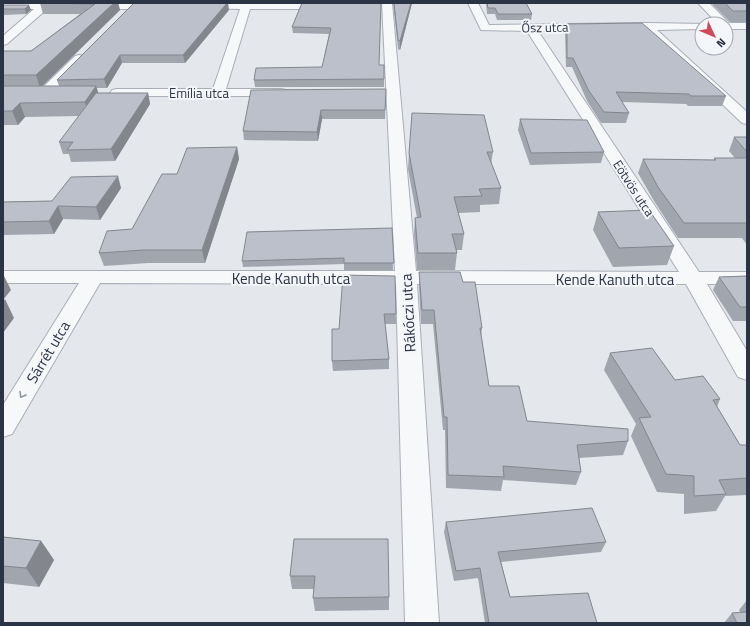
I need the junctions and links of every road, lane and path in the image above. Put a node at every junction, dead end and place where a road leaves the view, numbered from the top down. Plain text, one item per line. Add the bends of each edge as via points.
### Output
1 (473, 3) edge
2 (703, 3) edge
3 (134, 4) edge
4 (384, 5) edge
5 (3, 6) edge
6 (44, 6) junction
7 (170, 6) edge
8 (185, 6) edge
9 (246, 6) junction
10 (340, 6) edge
11 (716, 16) edge
12 (121, 17) edge
13 (734, 25) edge
14 (647, 26) junction
15 (694, 26) edge
16 (747, 26) edge
17 (530, 27) junction
18 (3, 42) edge
19 (88, 50) edge
20 (107, 93) edge
21 (218, 93) junction
22 (294, 93) edge
23 (60, 94) edge
24 (747, 120) edge
25 (3, 277) edge
26 (93, 277) junction
27 (693, 278) junction
28 (747, 278) edge
29 (406, 279) junction
30 (747, 371) edge
31 (3, 427) edge
32 (422, 623) edge

1 - 17 street, Ősz utca via 485,28
2 - 11 street
3 - 6 street
3 - 7 street
3 - 12 street
4 - 29 street, Rákóczi utca via 386,92
5 - 6 street
6 - 18 street
8 - 9 street
9 - 10 street
9 - 21 street
13 - 16 street
14 - 15 street, Ősz utca
14 - 17 street, Ősz utca
14 - 24 street
17 - 27 street, Eötvös utca
19 - 23 street via 37,94
20 - 21 street, Emília utca
21 - 22 street, Emília utca
25 - 26 street, Kende Kanuth utca
26 - 29 street, Kende Kanuth utca
26 -> 31 street, Sárrét utca
27 - 28 street, Kende Kanuth utca
27 - 29 street, Kende Kanuth utca
27 - 30 street, Eötvös utca
29 - 32 street, Rákóczi utca

